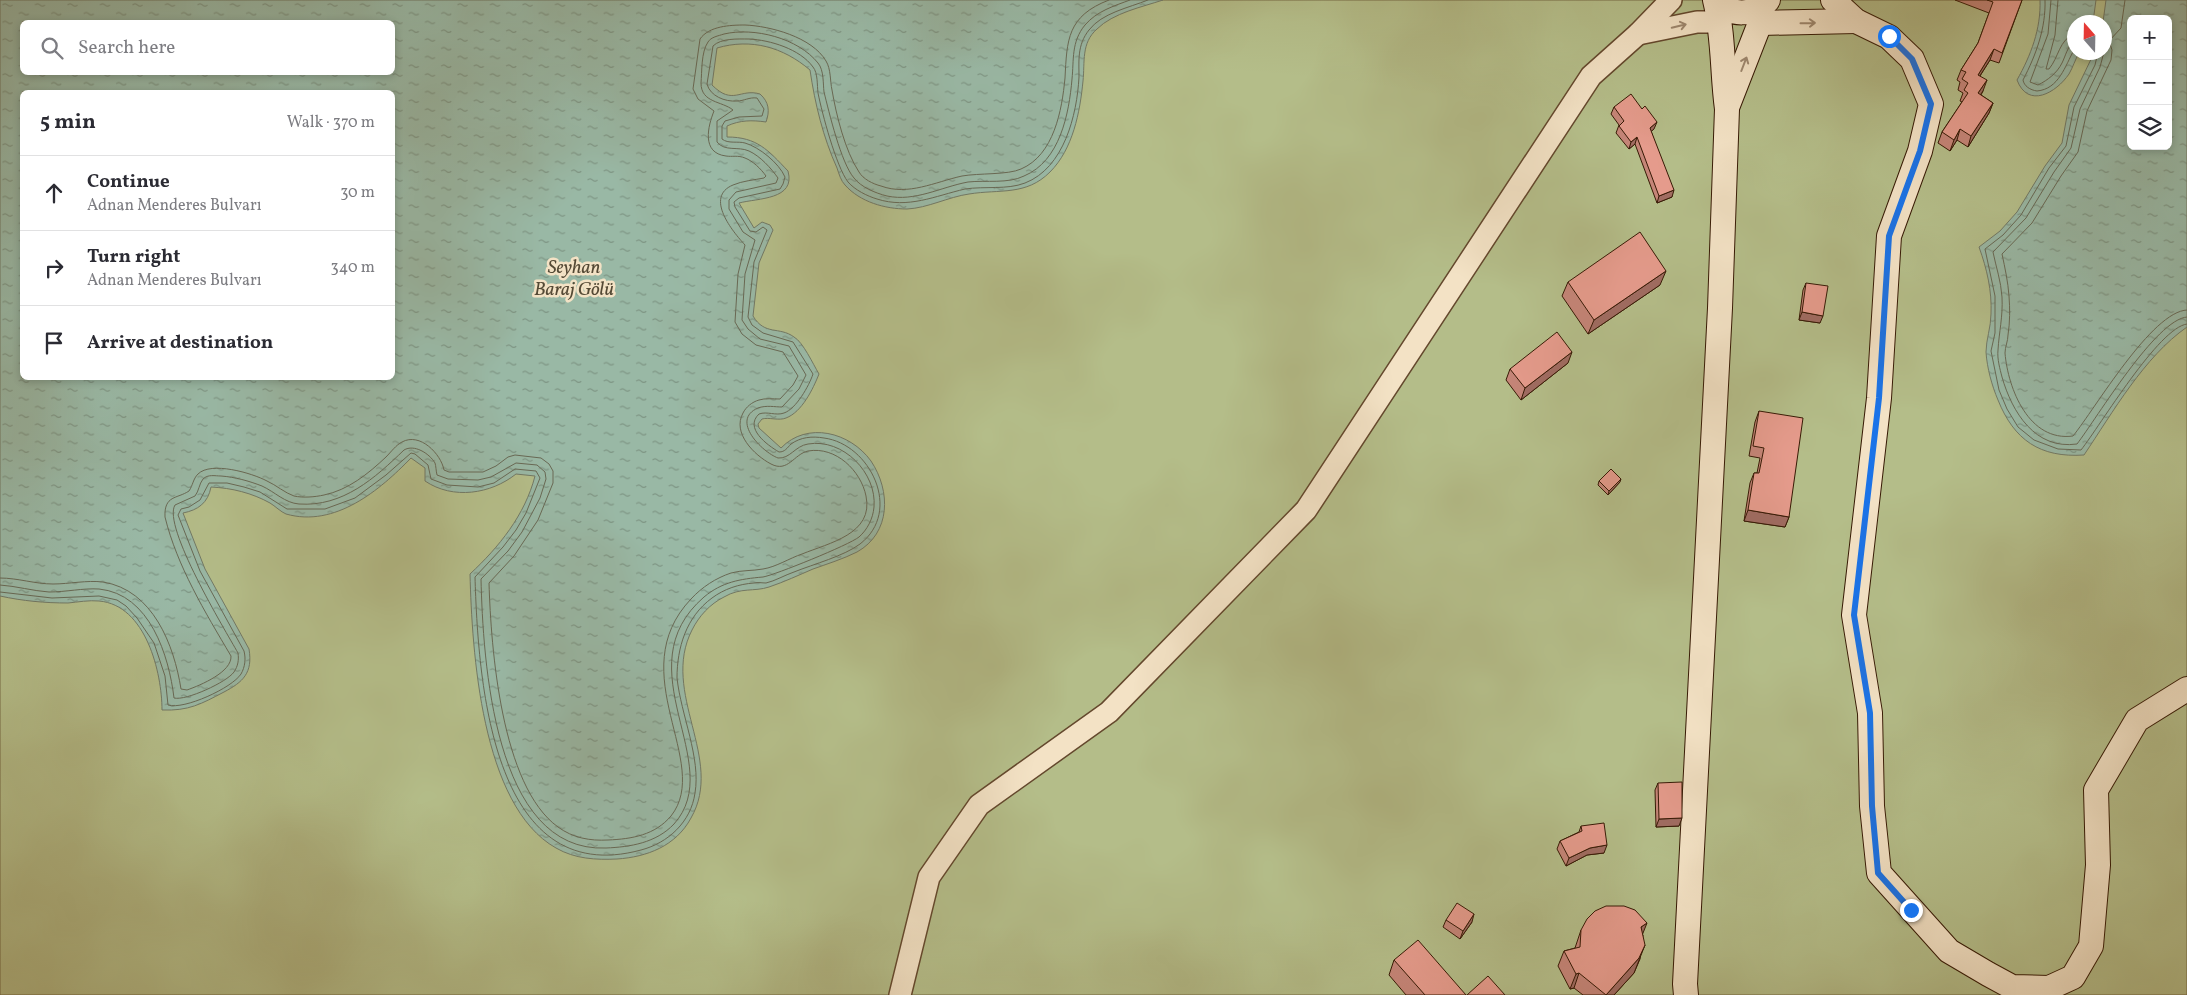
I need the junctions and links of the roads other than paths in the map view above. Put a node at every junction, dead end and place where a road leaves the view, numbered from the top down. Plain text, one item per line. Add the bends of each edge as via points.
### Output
1 (1671, 0) edge
2 (1833, 0) edge
3 (1718, 7) edge
4 (1764, 9) edge
5 (1856, 21) junction
6 (1638, 34) junction
7 (1727, 109) junction
8 (2187, 689) edge
9 (900, 995) edge
10 (1686, 995) edge

1 - 6 street
2 - 5 main road
3 - 4 main road via 1742,13
6 -> 3 street via 1697,22
3 - 7 main road
4 -> 5 main road
7 -> 4 main road
5 - 8 main road via 1889,36 1912,59 1931,104 1920,151 1889,236 1879,398 1854,615 1870,713 1872,806 1878,873 1949,951 2012,987 2049,988 2073,977 2091,946 2098,865 2096,790 2137,720
6 - 9 street via 1591,76 1306,510 1109,712 979,805 929,877
7 - 10 main road

